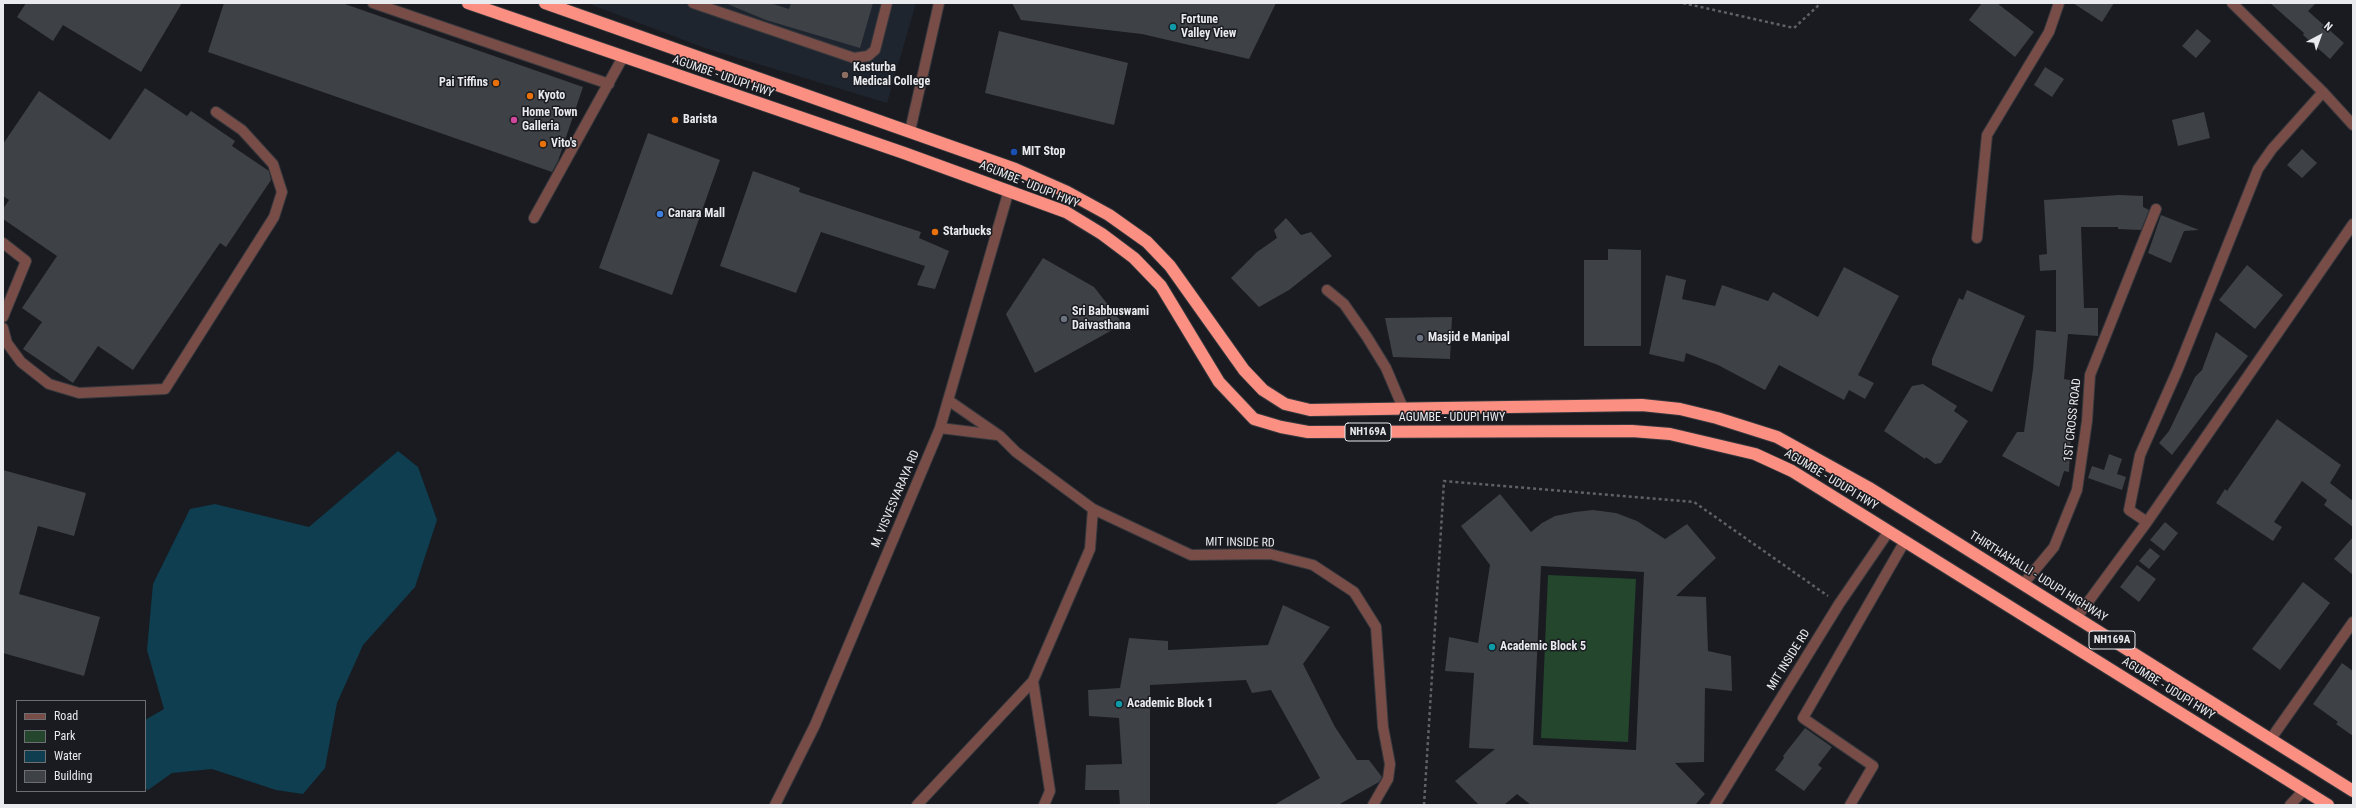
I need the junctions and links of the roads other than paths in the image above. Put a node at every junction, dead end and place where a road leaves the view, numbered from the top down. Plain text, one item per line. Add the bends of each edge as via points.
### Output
1 (373, 3) edge
2 (468, 3) edge
3 (545, 3) edge
4 (693, 3) edge
5 (887, 3) edge
6 (939, 3) edge
7 (2059, 3) edge
8 (2232, 3) edge
9 (623, 57) junction
10 (609, 84) junction
11 (2323, 92) junction
12 (216, 112) dead end
13 (2353, 125) edge
14 (910, 131) junction
15 (1015, 169) junction
16 (1009, 190) junction
17 (2156, 209) dead end
18 (534, 218) dead end
19 (2353, 224) edge
20 (1977, 238) dead end
21 (3, 243) edge
22 (1328, 290) dead end
23 (3, 317) edge
24 (3, 328) edge
25 (948, 400) junction
26 (1403, 408) junction
27 (940, 428) junction
28 (1000, 436) junction
29 (1871, 489) joint
30 (1092, 509) junction
31 (2147, 522) junction
32 (1888, 531) junction
33 (1905, 541) junction
34 (2024, 584) junction
35 (2077, 617) junction
36 (2353, 622) edge
37 (1033, 681) junction
38 (2270, 740) junction
39 (2304, 790) junction
40 (2353, 791) edge
41 (775, 805) edge
42 (916, 805) edge
43 (1044, 805) edge
44 (1372, 805) edge
45 (1715, 805) edge
46 (1850, 805) edge
47 (2290, 805) edge
48 (2328, 805) edge

1 - 10 street
2 - 9 highway, AGUMBE - UDUPI HWY / NH169A
3 - 14 highway, AGUMBE - UDUPI HWY / NH169A
4 - 5 street via 854,58 868,56 874,50
6 - 14 street
7 - 20 street via 2049,32 1987,135
8 - 11 street
9 - 10 street
9 - 16 highway, AGUMBE - UDUPI HWY / NH169A
10 - 18 street
11 - 13 street
11 - 31 street via 2258,169 2178,369 2140,455 2129,510
12 - 24 street via 242,130 273,164 282,192 274,217 165,390 79,393 49,384 21,362 7,343
14 - 15 highway, AGUMBE - UDUPI HWY / NH169A
15 - 16 highway
15 - 26 highway, AGUMBE - UDUPI HWY / NH169A via 1109,215 1147,242 1170,266 1244,370 1263,390 1285,404 1310,410
16 - 25 street, M. VISVESVARAYA RD
16 - 32 highway, AGUMBE - UDUPI HWY / NH169A via 1066,212 1134,258 1161,286 1219,382 1254,419 1308,432 1632,431 1670,434 1755,454 1792,471
17 - 34 street, 1ST CROSS ROAD via 2090,375 2088,421 2078,490 2054,546
19 - 31 street
21 - 23 street via 26,262
22 - 26 street via 1344,304 1367,337 1386,368
25 - 27 street, M. VISVESVARAYA RD
25 - 28 street, MIT INSIDE RD
26 - 29 highway, AGUMBE - UDUPI HWY / NH169A via 1642,405 1680,410 1717,418 1777,437
27 - 28 street
27 - 41 street, M. VISVESVARAYA RD via 815,725
28 - 30 street, MIT INSIDE RD via 1016,452
29 - 34 highway, THIRTHAHALLI - UDUPI HIGHWAY / NH169A
30 - 37 street via 1090,549
30 - 44 street, MIT INSIDE RD via 1191,555 1270,554 1313,565 1354,592 1376,627 1383,727 1390,764 1388,779
31 - 35 street
32 - 33 highway, AGUMBE - UDUPI HWY / NH169A
32 - 45 street, MIT INSIDE RD via 1839,604
33 - 39 highway, AGUMBE - UDUPI HWY / NH169A
33 - 46 street via 1803,718 1873,766
34 - 35 highway, THIRTHAHALLI - UDUPI HIGHWAY / NH169A
35 - 38 highway, THIRTHAHALLI - UDUPI HIGHWAY / NH169A
36 - 38 street
37 - 42 street
37 - 43 street via 1050,791
38 - 40 highway, THIRTHAHALLI - UDUPI HIGHWAY / NH169A
39 - 47 street
39 - 48 highway, NH169A

